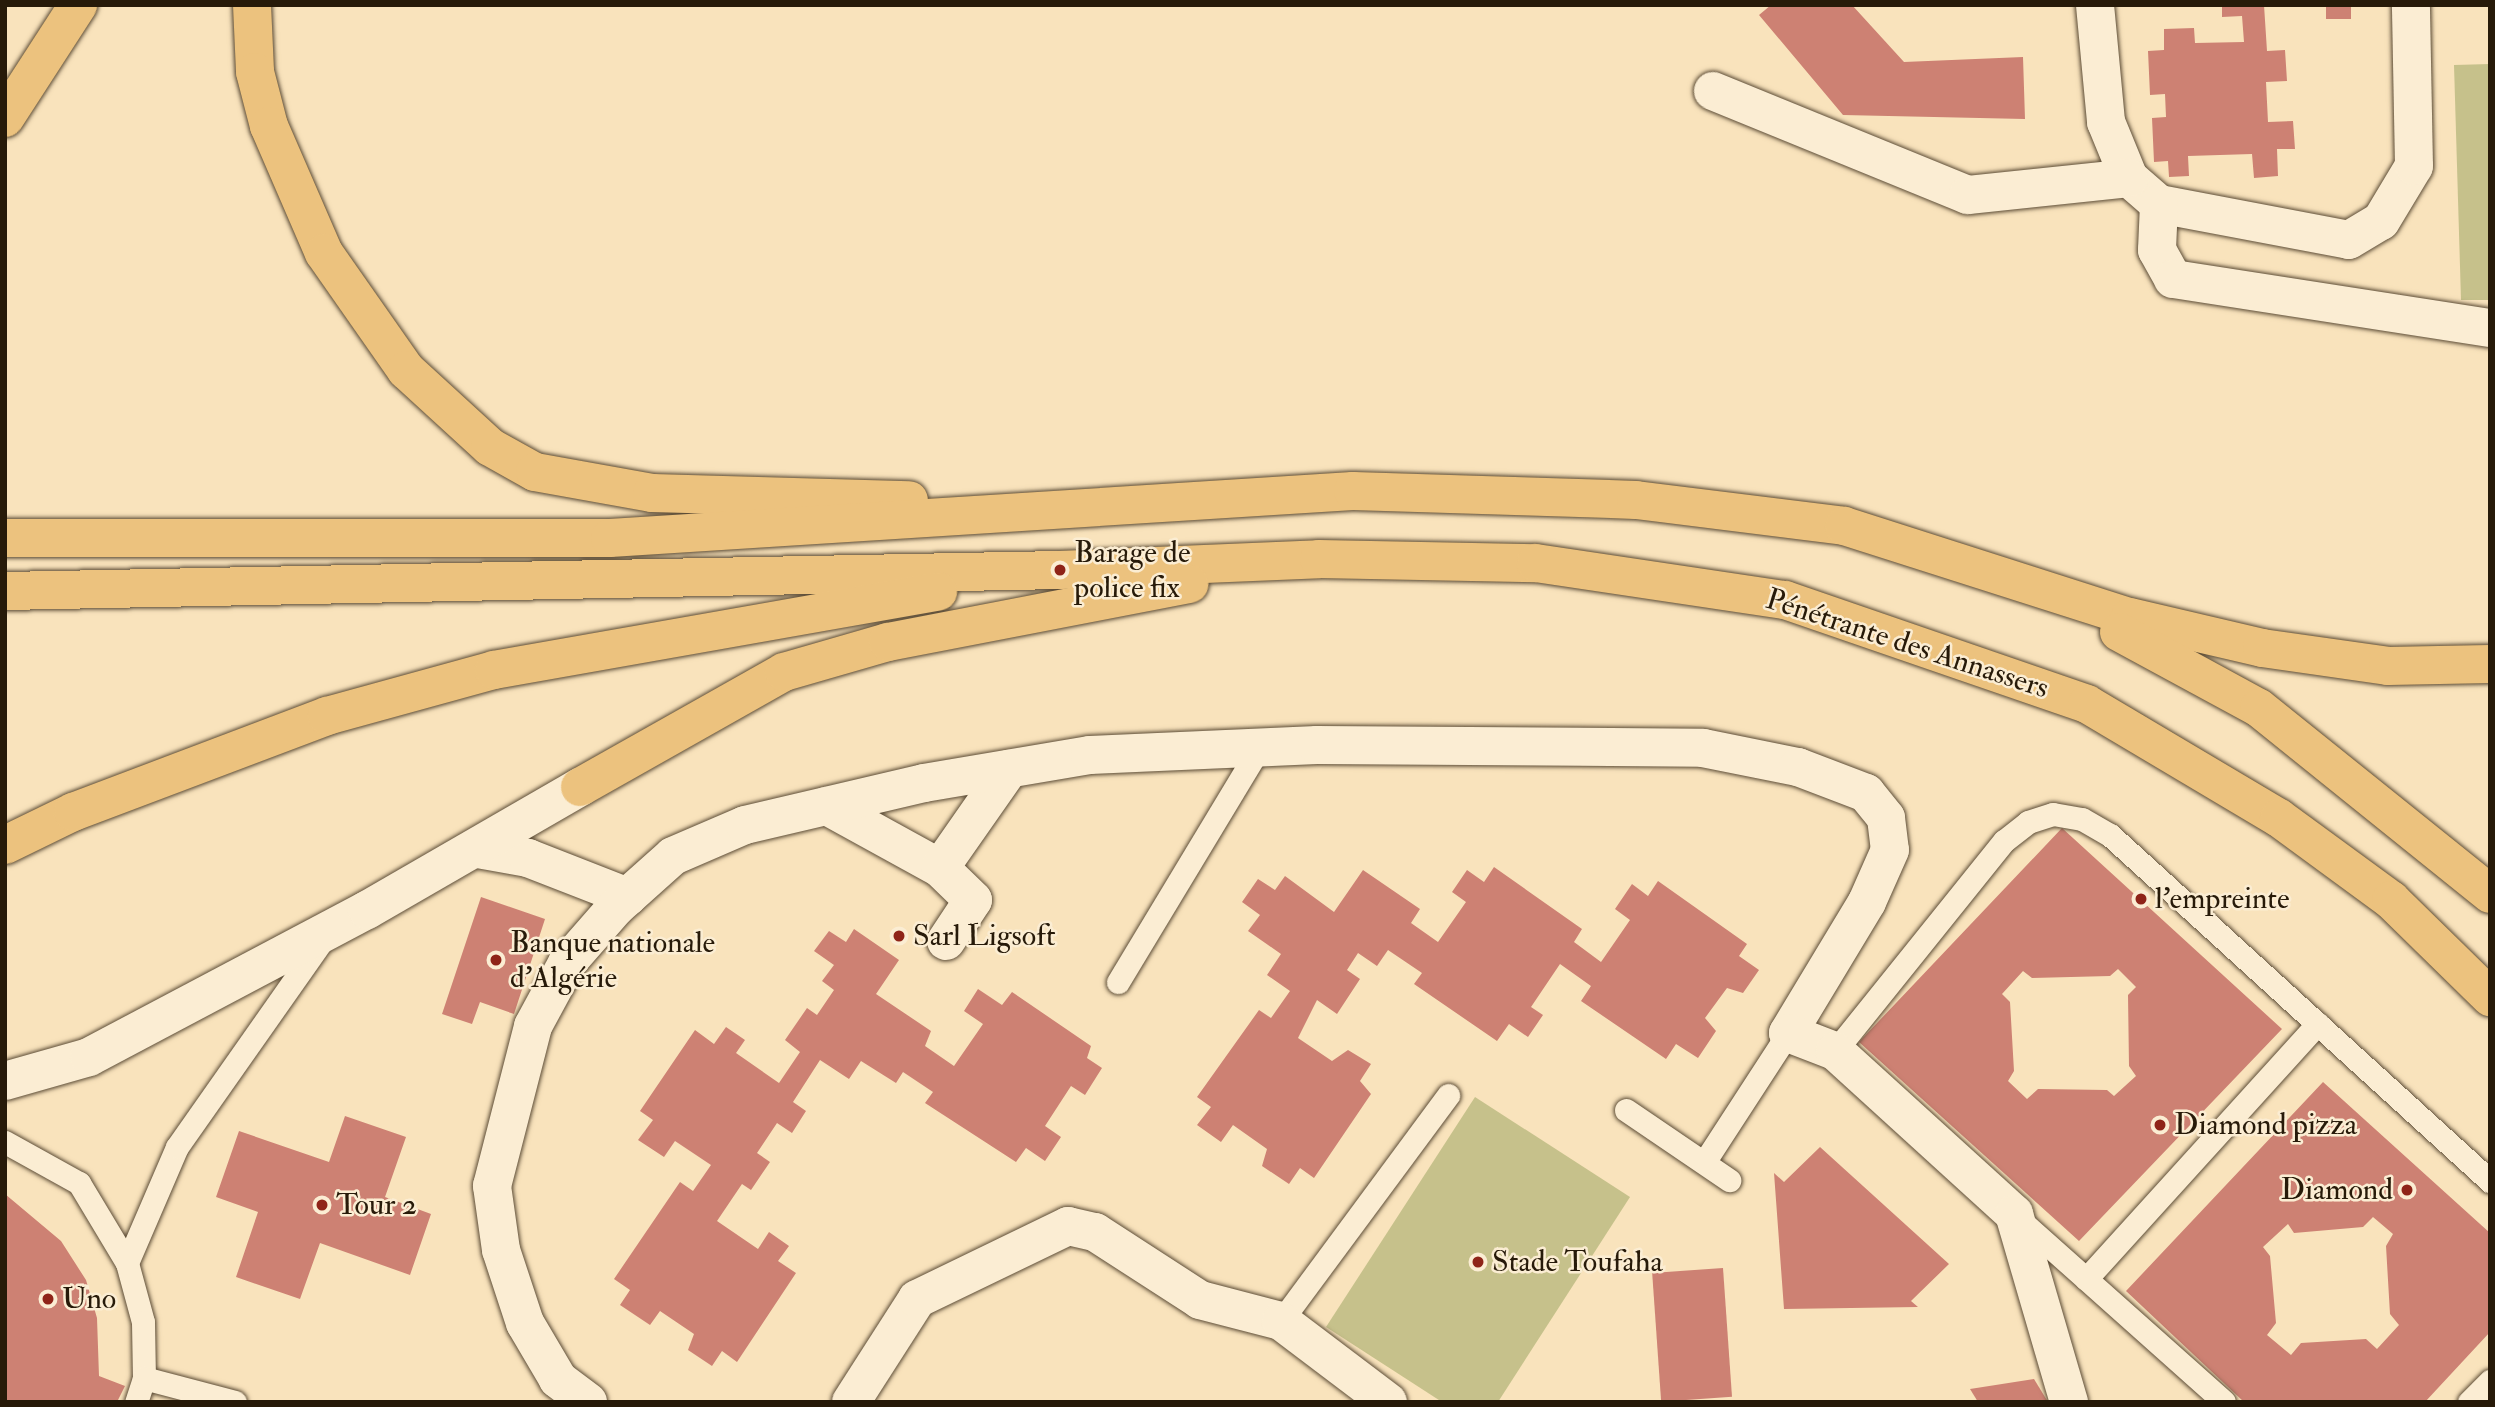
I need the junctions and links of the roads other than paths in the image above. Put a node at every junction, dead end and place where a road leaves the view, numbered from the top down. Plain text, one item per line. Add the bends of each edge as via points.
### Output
1 (78, 5) edge
2 (252, 5) edge
3 (2095, 5) edge
4 (2411, 5) edge
5 (1713, 91) dead end
6 (5, 118) edge
7 (2129, 178) junction
8 (2159, 205) junction
9 (2490, 328) edge
10 (997, 516) junction
11 (5, 538) edge
12 (1319, 559) junction
13 (1060, 570) junction
14 (2005, 580) junction
15 (5, 591) edge
16 (2490, 664) edge
17 (1261, 745) junction
18 (1009, 768) junction
19 (580, 787) joint
20 (827, 806) junction
21 (5, 845) edge
22 (478, 849) junction
23 (940, 868) junction
24 (2490, 894) edge
25 (628, 897) junction
26 (333, 926) junction
27 (946, 941) dead end
28 (1118, 982) dead end
29 (2490, 997) edge
30 (2318, 1023) junction
31 (1788, 1033) junction
32 (1835, 1051) junction
33 (5, 1082) edge
34 (1448, 1095) dead end
35 (1626, 1110) dead end
36 (5, 1142) edge
37 (1705, 1161) junction
38 (1729, 1181) dead end
39 (2490, 1181) edge
40 (2014, 1214) junction
41 (127, 1263) junction
42 (2086, 1279) junction
43 (1281, 1321) junction
44 (144, 1378) junction
45 (2490, 1381) edge
46 (136, 1402) edge
47 (235, 1402) edge
48 (588, 1402) edge
49 (851, 1402) edge
50 (1388, 1402) edge
51 (2069, 1402) edge
52 (2224, 1402) edge
53 (2469, 1402) edge

1 - 6 highway
2 - 10 highway via 255,72 269,126 324,253 406,370 490,447 535,472 601,487 907,500
3 - 7 street via 2106,122
4 - 8 street via 2414,166 2381,221 2349,240
5 - 7 street via 1968,195
7 - 8 street
8 - 9 street via 2157,250 2173,279
10 - 11 highway via 610,538
10 - 14 highway via 1353,491 1636,500 1844,526
12 - 13 highway, Pénétrante des Annassers
12 - 19 highway via 888,642 784,672
12 - 29 highway, Pénétrante des Annassers via 1536,563 1785,600 1983,663 2087,704 2279,818 2390,900
13 - 15 highway
13 - 21 highway via 494,670 327,716 73,812
14 - 16 highway via 2262,648 2388,666
14 - 24 highway via 2165,653 2259,708
17 - 18 street via 1090,755
17 - 28 lane
17 - 31 street via 1703,748 1798,767 1866,793 1886,818 1890,850 1867,902
18 - 20 street
18 - 23 street
19 - 22 street
20 - 23 street
20 - 25 street via 745,825 673,856
22 - 25 street via 528,858
22 - 26 street
23 - 27 street via 973,900
25 - 48 street via 567,963 533,1026 492,1186 500,1250 525,1323 558,1378
26 - 33 street via 89,1057
26 - 41 lane via 177,1147
30 - 32 lane via 2110,835 2082,819 2053,814 2028,822 2004,841
30 - 39 lane
30 - 42 lane
31 - 32 street
31 - 37 lane
32 - 40 street
34 - 43 lane
35 - 37 lane
36 - 41 lane via 79,1183
37 - 38 lane
40 - 42 lane
40 - 51 street
41 - 44 lane via 143,1322
42 - 52 lane
43 - 49 street via 1200,1300 1095,1232 1068,1226 917,1299
43 - 50 street
44 - 46 lane
44 - 47 lane
45 - 53 lane

